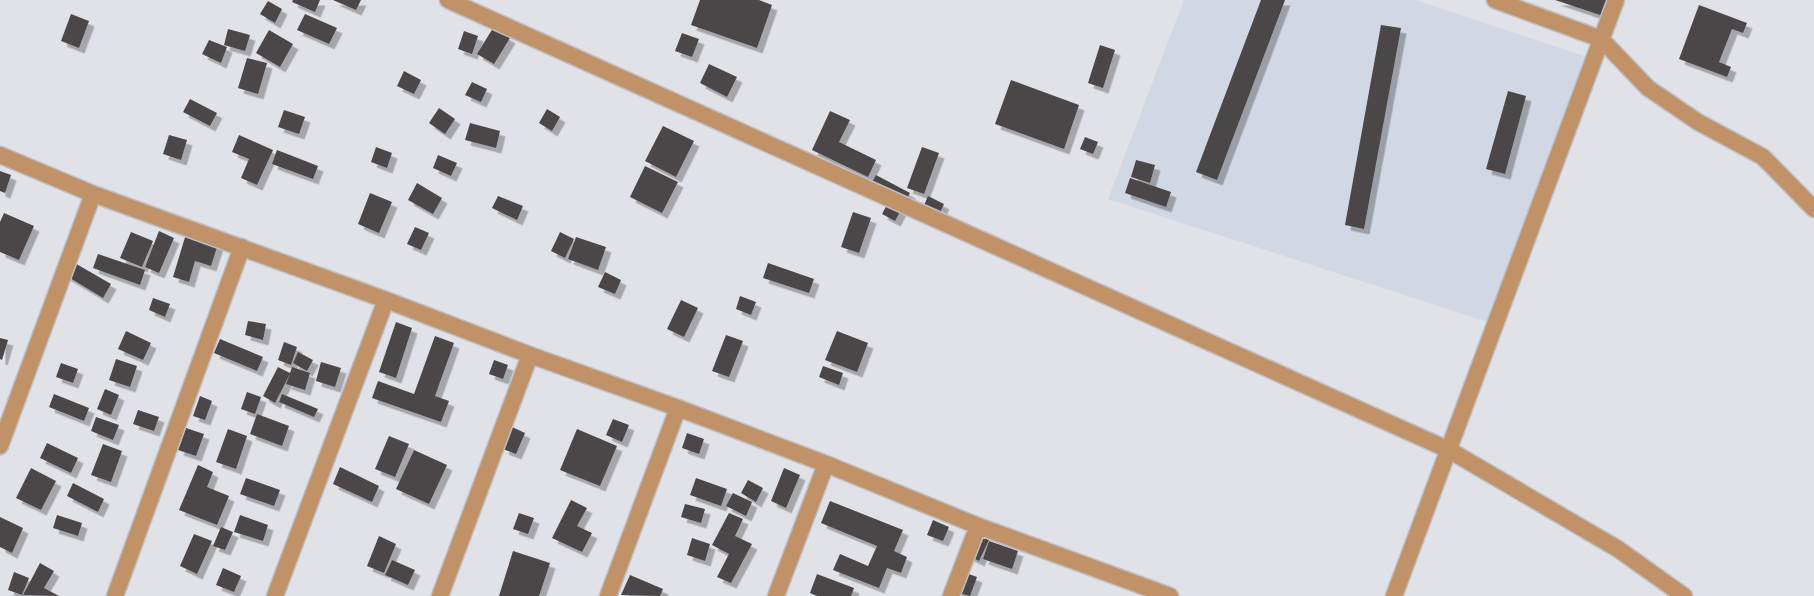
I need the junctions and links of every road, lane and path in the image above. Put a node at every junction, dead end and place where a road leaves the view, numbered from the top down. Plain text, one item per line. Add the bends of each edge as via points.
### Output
1 (448, 0) edge
2 (1495, 0) edge
3 (1616, 0) edge
4 (1514, 3) edge
5 (1601, 39) junction
6 (0, 155) edge
7 (93, 194) junction
8 (1814, 209) edge
9 (242, 247) junction
10 (386, 300) junction
11 (530, 355) junction
12 (678, 408) junction
13 (0, 446) edge
14 (1449, 450) junction
15 (825, 464) junction
16 (978, 526) junction
17 (1122, 588) edge
18 (115, 596) edge
19 (275, 596) edge
20 (440, 596) edge
21 (608, 596) edge
22 (776, 596) edge
23 (951, 596) edge
24 (1170, 596) edge
25 (1394, 596) edge
26 (1684, 596) edge

1 - 14 street
2 - 4 street
3 - 5 street
4 - 5 street
5 - 8 street via 1648,88 1698,122 1763,157
5 - 14 street
6 - 7 street
7 - 9 street
7 - 13 street
9 - 10 street
9 - 18 street
10 - 11 street
10 - 19 street
11 - 12 street
11 - 20 street
12 - 15 street
12 - 21 street
14 - 25 street
14 - 26 street via 1618,549
15 - 16 street
15 - 22 street
16 - 17 street
16 - 23 street
17 - 24 street

